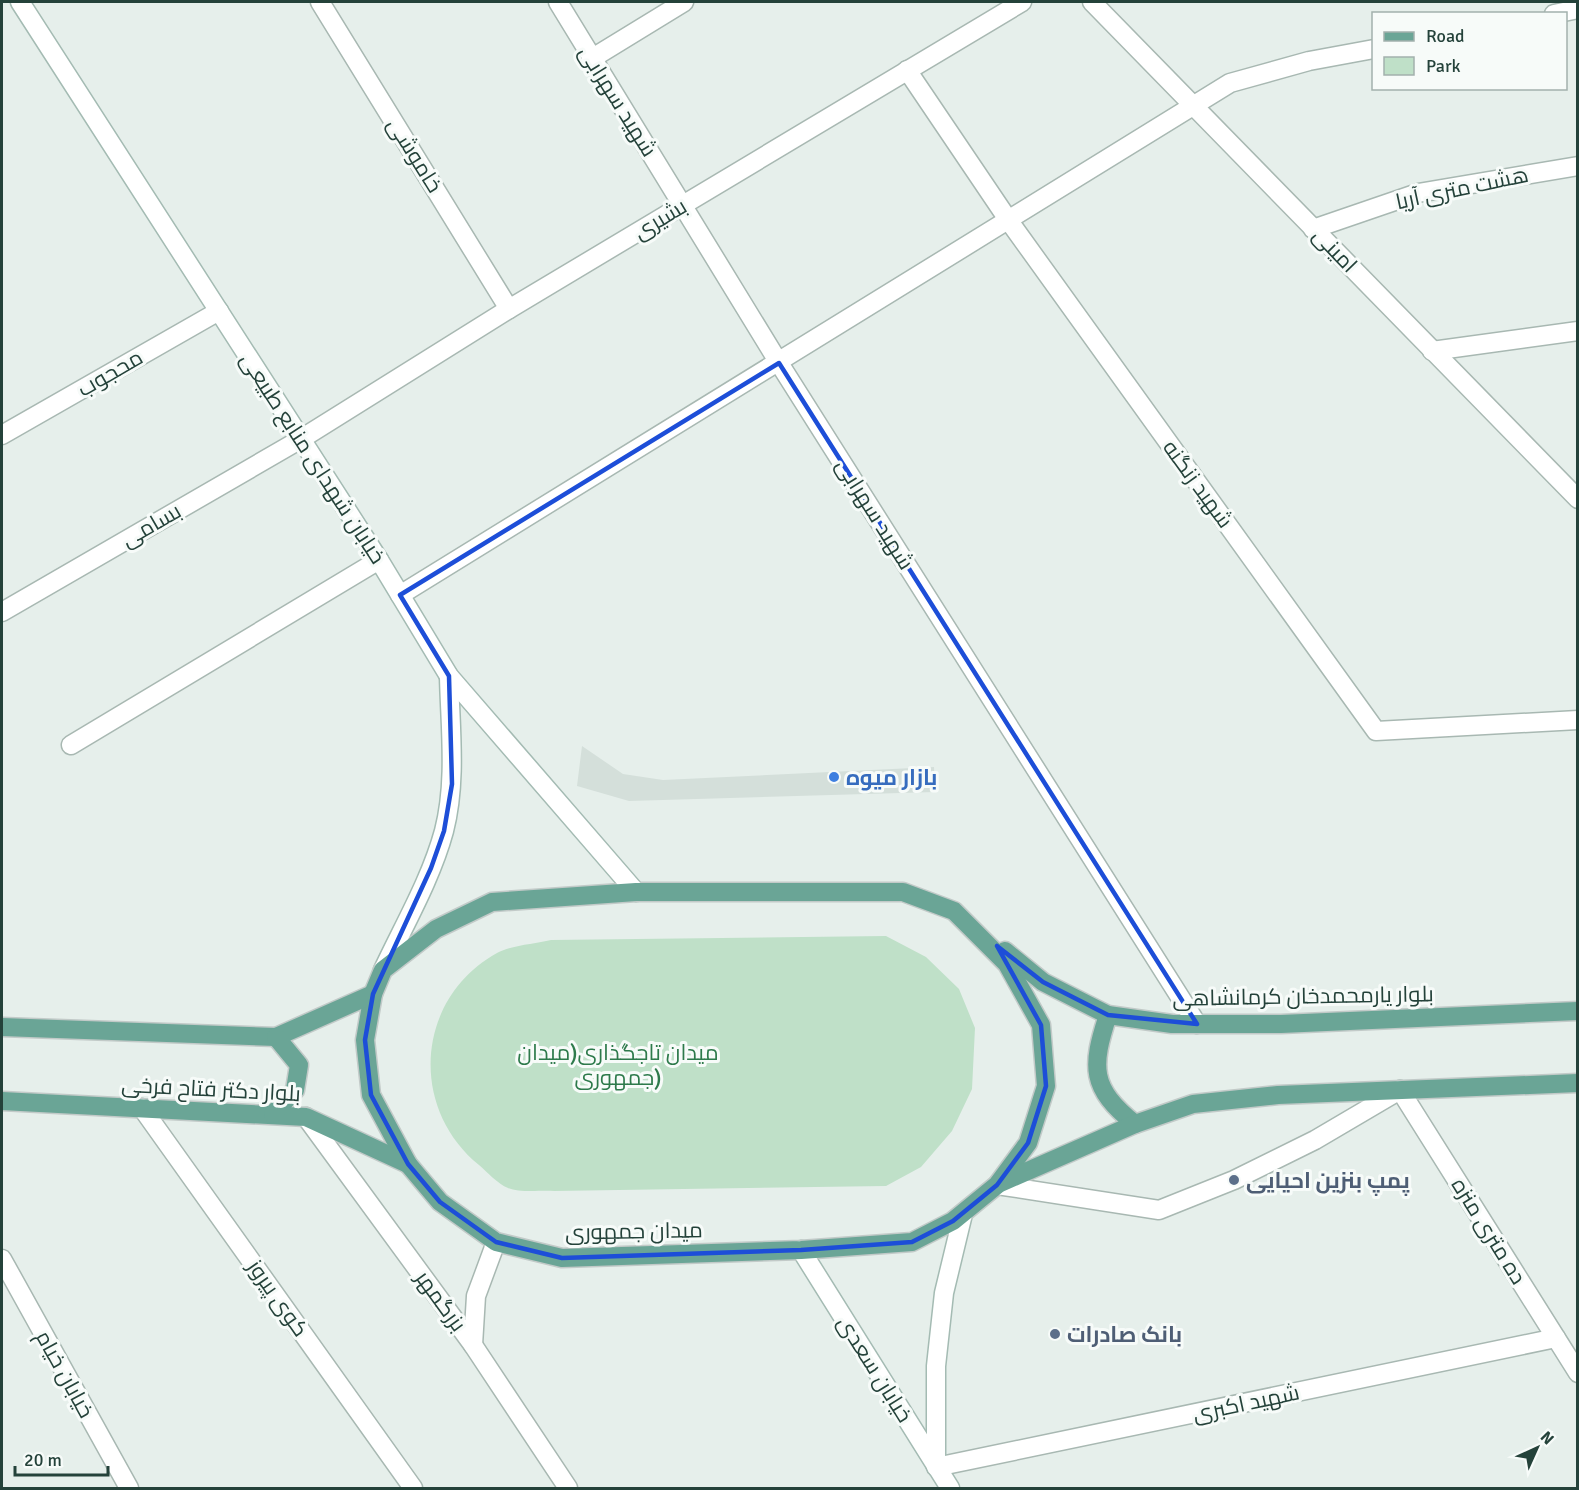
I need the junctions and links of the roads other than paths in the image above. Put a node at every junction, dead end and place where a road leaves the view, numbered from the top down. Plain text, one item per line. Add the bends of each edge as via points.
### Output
1 (20, 2) edge
2 (320, 2) edge
3 (558, 2) edge
4 (684, 2) edge
5 (1022, 2) edge
6 (1092, 2) edge
7 (1372, 49) edge
8 (591, 59) junction
9 (907, 70) junction
10 (1194, 107) junction
11 (1578, 166) edge
12 (684, 205) junction
13 (1009, 221) junction
14 (1313, 229) junction
15 (509, 309) junction
16 (219, 311) junction
17 (1578, 331) edge
18 (1432, 351) junction
19 (779, 363) junction
20 (2, 435) edge
21 (301, 439) junction
22 (1575, 494) edge
23 (379, 560) junction
24 (400, 595) junction
25 (2, 612) edge
26 (449, 675) junction
27 (1578, 720) edge
28 (71, 745) dead end
29 (636, 892) junction
30 (954, 911) junction
31 (383, 970) junction
32 (373, 993) junction
33 (1578, 1011) edge
34 (1108, 1015) junction
35 (1197, 1024) junction
36 (2, 1027) edge
37 (276, 1037) junction
38 (1578, 1083) edge
39 (1400, 1090) junction
40 (2, 1101) edge
41 (142, 1108) junction
42 (273, 1114) junction
43 (306, 1117) junction
44 (1135, 1124) junction
45 (408, 1164) junction
46 (997, 1185) junction
47 (963, 1214) junction
48 (496, 1242) junction
49 (801, 1250) junction
50 (2, 1260) edge
51 (1556, 1338) junction
52 (473, 1345) junction
53 (1578, 1373) edge
54 (936, 1467) junction
55 (129, 1488) edge
56 (413, 1488) edge
57 (568, 1488) edge
58 (950, 1488) edge

1 - 16 street, خیابان شهدای منابع طبیعی
2 - 15 street, خاموشی
3 - 8 street, شهید سهرابی
4 - 8 street
5 - 9 street, بشیری
6 - 10 street, امینی
7 - 10 street via 1309,61 1230,83
8 - 12 street, شهید سهرابی
9 - 12 street, بشیری
9 - 13 street, شهید زنگنه
10 - 13 street
10 - 14 street, امینی
11 - 14 street, هشت متری آریا via 1418,193
12 - 15 street, بشیری
12 - 19 street, شهید سهرابی
13 - 19 street
13 - 27 street, شهید زنگنه via 1376,731
14 - 18 street, امینی
15 - 21 street, بشیری
16 - 20 street, محجوب
16 - 21 street, خیابان شهدای منابع طبیعی
17 - 18 street
18 - 22 street, امینی
19 - 24 street
19 - 35 street, شهید سهرابی
21 - 23 street, خیابان شهدای منابع طبیعی
21 - 25 street, بسامی
23 - 24 street, خیابان شهدای منابع طبیعی
23 - 28 street
24 - 26 street, خیابان شهدای منابع طبیعی
26 - 29 street, خیابان شهدای منابع طبیعی
26 - 31 street via 452,784 444,831
29 - 30 main road, میدان جمهوری via 903,892
29 - 31 main road, میدان جمهوری via 492,903 436,929
30 - 34 main road, بلوار یارمحمدخان کرمانشاهی via 1043,982
30 - 46 main road, میدان جمهوری via 1007,964 1041,1025 1046,1086 1028,1143
31 - 32 main road, میدان جمهوری
32 - 37 main road
32 - 45 main road, میدان جمهوری via 365,1040 371,1095
33 - 35 main road, بلوار یارمحمدخان کرمانشاهی
34 - 35 main road, بلوار یارمحمدخان کرمانشاهی
34 - 44 main road via 1100,1040 1098,1076 1114,1107
36 - 37 main road
37 - 42 main road via 299,1065 295,1090
38 - 39 main road
39 - 44 main road via 1278,1095 1193,1104
39 - 46 street via 1305,1145 1234,1180 1159,1210
39 - 51 street, ده متری منزه
40 - 41 main road, بلوار دکتر فتاح فرخی
41 - 42 main road, بلوار دکتر فتاح فرخی
41 - 56 street, کوی پیروز
42 - 43 main road, بلوار دکتر فتاح فرخی
43 - 45 main road, بلوار دکتر فتاح فرخی
43 - 52 street, بزرگمهر
44 - 46 main road
45 - 48 main road, میدان جمهوری via 440,1202
46 - 47 main road, میدان جمهوری
47 - 49 main road, میدان جمهوری via 912,1242
47 - 54 street via 944,1293 937,1356
48 - 49 main road, میدان جمهوری via 562,1258
48 - 52 street via 476,1296
49 - 54 street, خیابان سعدی
50 - 55 street, خیابان خیام
51 - 53 street, ده متری منزه
51 - 54 street, شهید اکبری
52 - 57 street, بزرگمهر
54 - 58 street, خیابان سعدی

